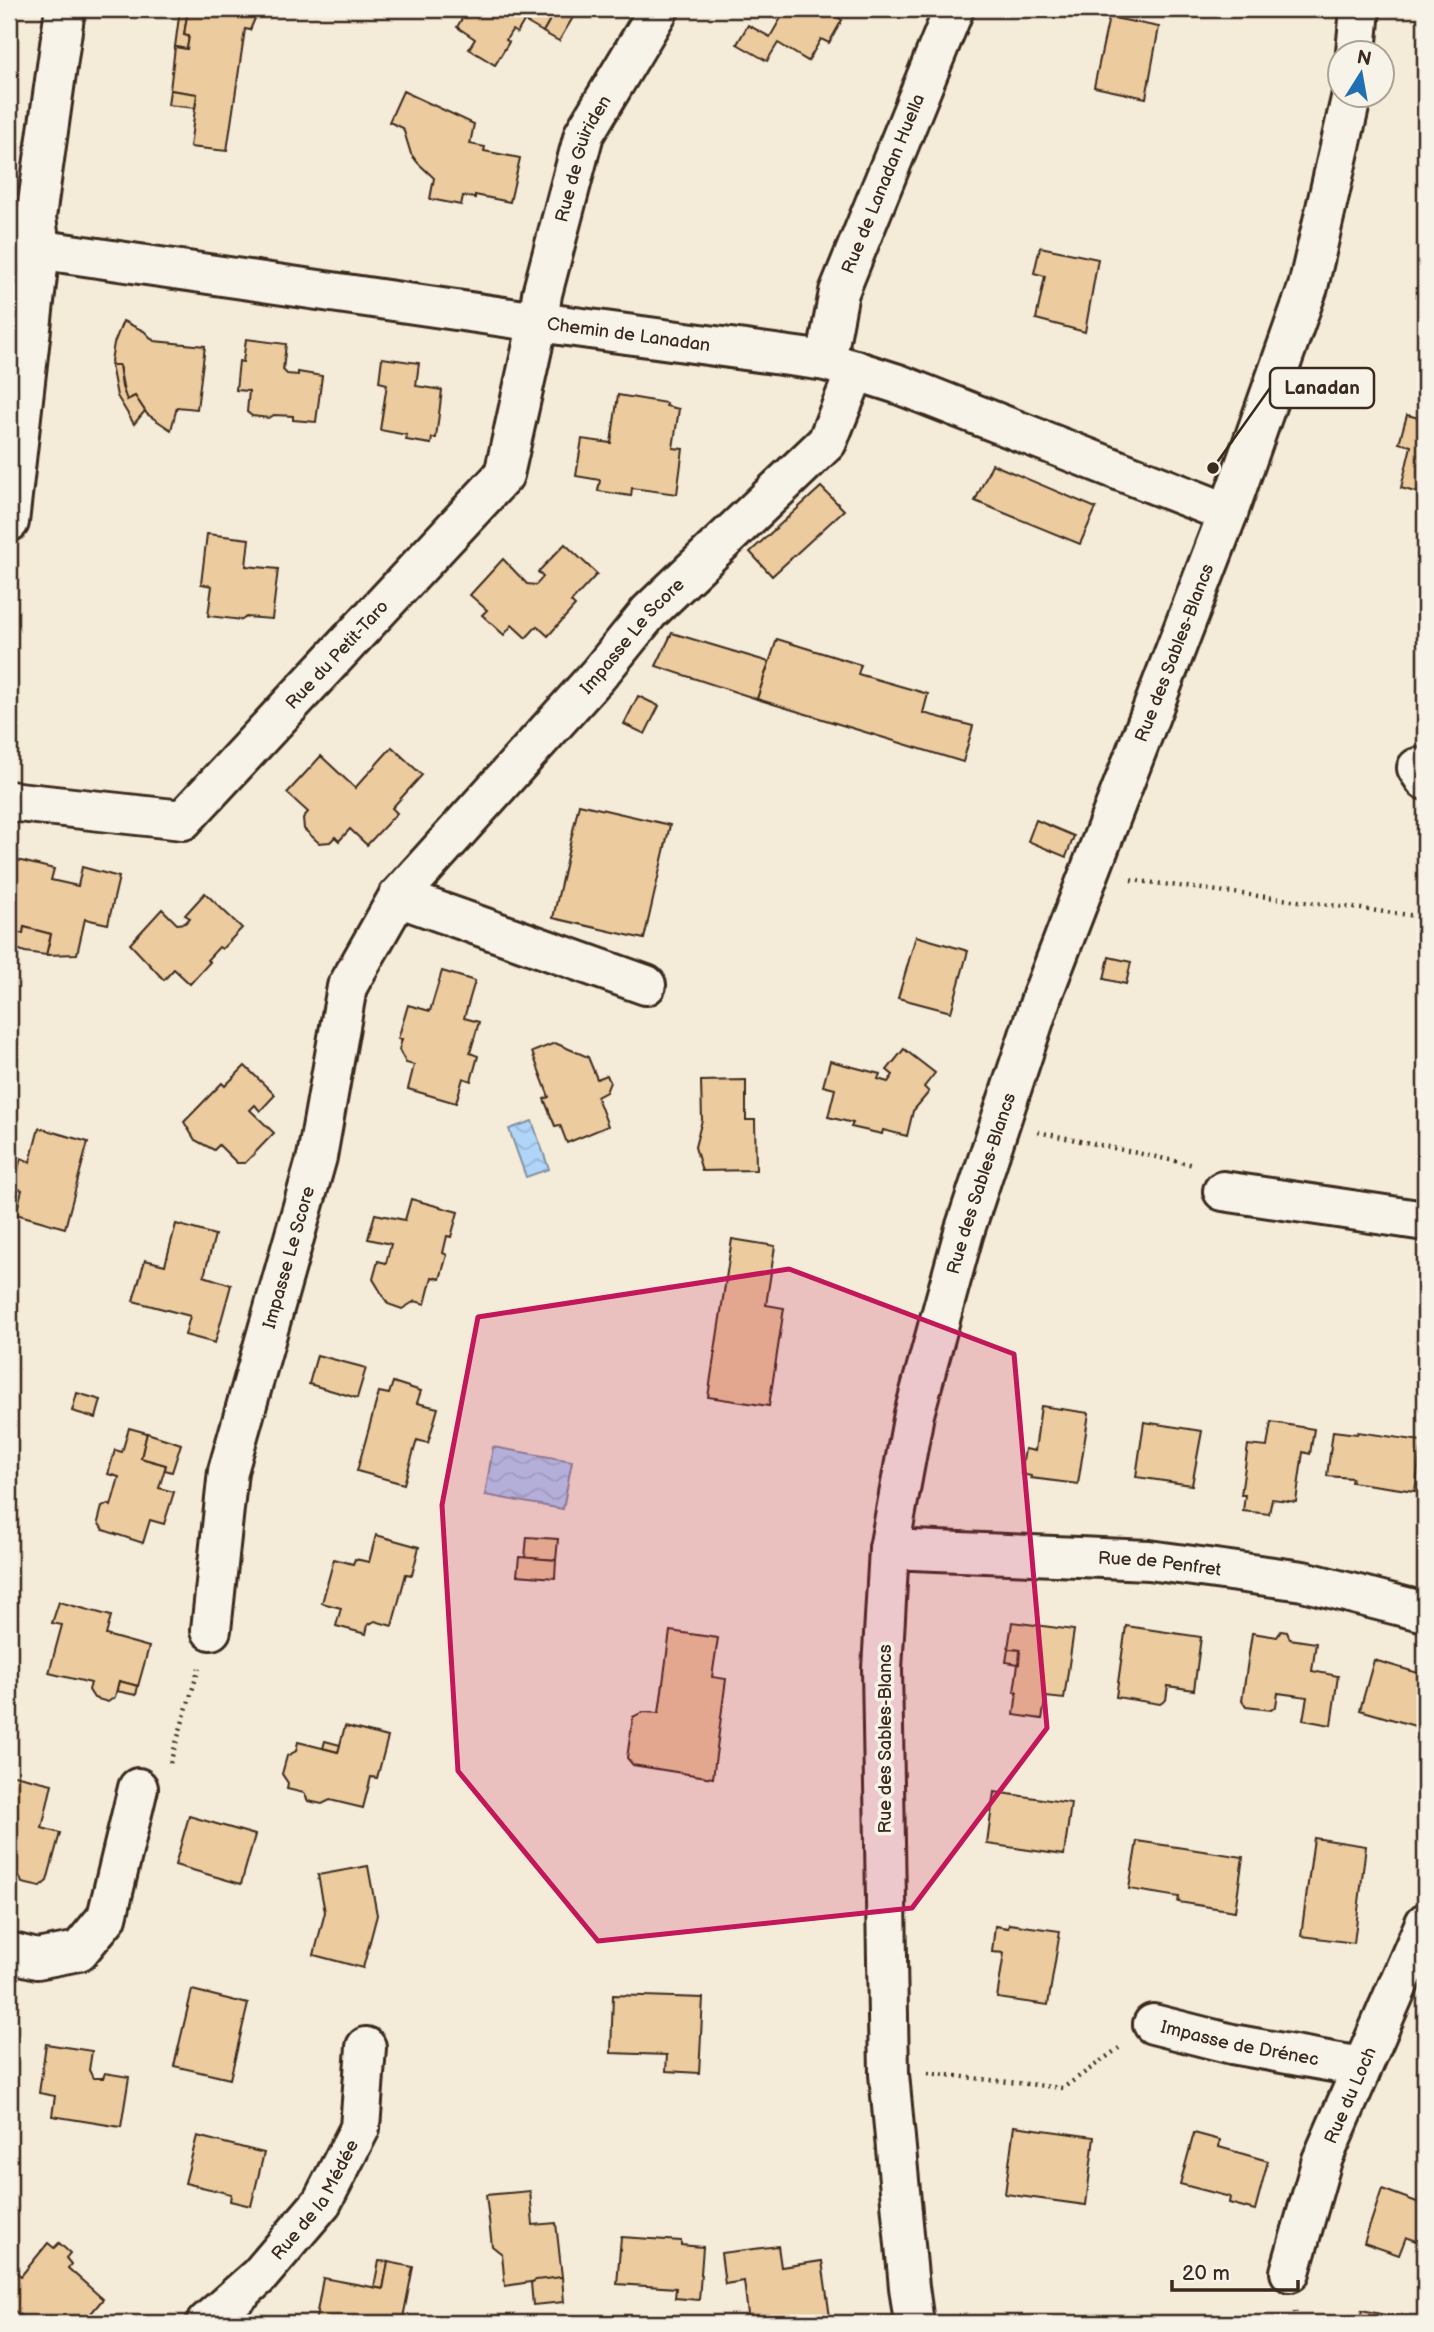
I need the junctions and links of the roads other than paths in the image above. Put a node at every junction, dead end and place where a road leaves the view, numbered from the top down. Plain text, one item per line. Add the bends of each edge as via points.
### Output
1 (65, 9) edge
2 (659, 9) edge
3 (954, 9) edge
4 (1360, 9) edge
5 (1357, 38) edge
6 (1349, 108) edge
7 (24, 247) edge
8 (538, 322) junction
9 (841, 366) junction
10 (1228, 513) junction
11 (9, 522) edge
12 (9, 801) edge
13 (398, 897) junction
14 (646, 985) dead end
15 (1223, 1191) road end
16 (1425, 1221) edge
17 (890, 1549) junction
18 (1425, 1612) edge
19 (212, 1628) road end
20 (138, 1788) road end
21 (1425, 1923) edge
22 (9, 1952) edge
23 (1153, 2024) road end
24 (366, 2047) dead end
25 (1361, 2067) junction
26 (1290, 2272) dead end
27 (206, 2323) edge
28 (914, 2323) edge

1 - 7 street via 36,217
2 - 8 street, Rue de Guiriden via 584,134
3 - 9 street, Rue de Lanadan Huella via 839,292
4 - 5 street
6 - 10 street, Rue des Sables-Blancs via 1308,287
7 - 8 street, Chemin de Lanadan
7 - 11 street
8 - 9 street, Chemin de Lanadan
8 - 12 street, Rue du Petit-Taro via 504,475 183,820
9 - 10 street, Chemin de Lanadan
9 - 13 street, Impasse Le Score via 827,443 649,612
10 - 17 street, Rue des Sables-Blancs via 1042,996 964,1232 914,1415
13 - 14 street
13 - 19 street, Impasse Le Score via 347,987 317,1157 228,1471
15 - 16 street
17 - 18 street, Rue de Penfret via 1149,1560 1303,1581
17 - 28 street, Rue des Sables-Blancs via 883,1669 889,2074
20 - 22 street via 107,1917 79,1951 37,1959
21 - 25 street, Rue du Loch
23 - 25 street, Impasse de Drénec via 1232,2044
24 - 27 street, Rue de la Médée via 360,2128 322,2202 259,2276
25 - 26 street, Rue du Loch via 1322,2160

